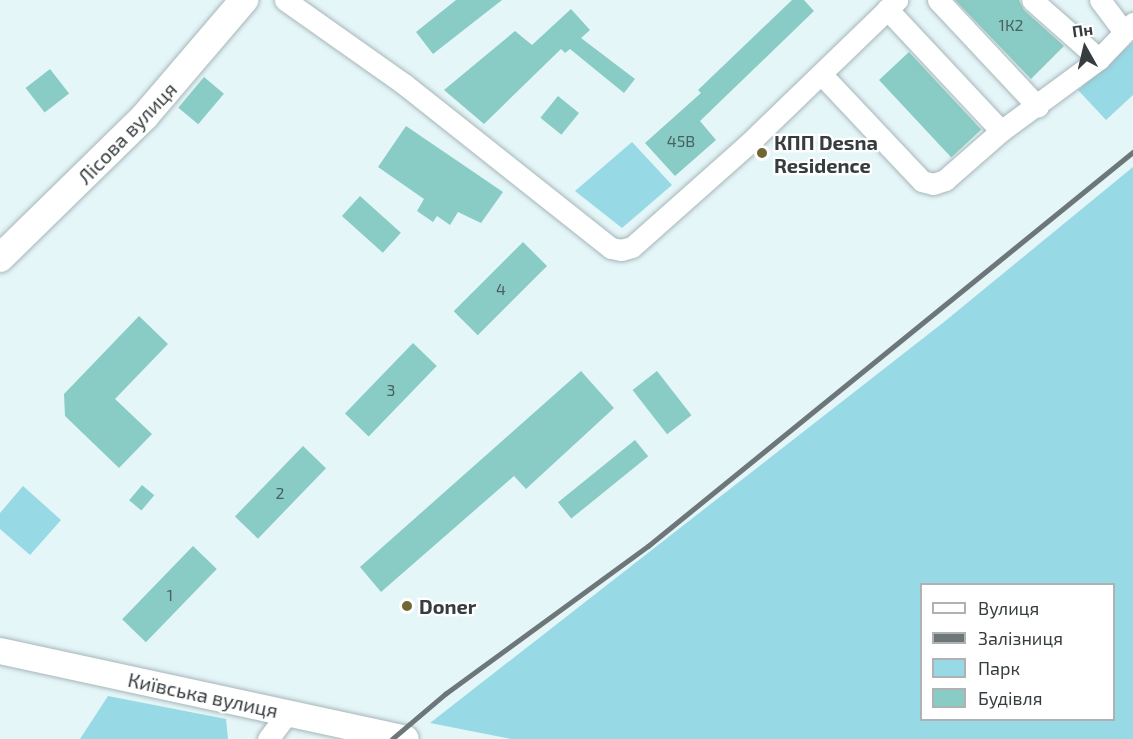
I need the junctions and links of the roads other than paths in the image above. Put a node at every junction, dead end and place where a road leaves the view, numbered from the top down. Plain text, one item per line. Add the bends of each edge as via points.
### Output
1 (244, 0) edge
2 (285, 0) edge
3 (938, 0) edge
4 (1032, 0) edge
5 (1100, 0) edge
6 (892, 4) edge
7 (1129, 27) edge
8 (1099, 59) junction
9 (822, 75) junction
10 (1038, 106) junction
11 (1001, 130) junction
12 (0, 258) edge
13 (0, 651) edge
14 (288, 712) junction
15 (268, 739) edge
16 (406, 739) edge

1 - 12 main road, Лісова вулиця via 145,116
2 - 9 street via 404,84 611,248 632,247
3 - 10 street
4 - 8 street
5 - 7 street
6 - 9 street
6 - 11 street
7 - 8 street
8 - 10 street
9 - 11 street via 922,181 933,184 945,180
10 - 11 street
13 - 14 street, Київська вулиця
14 - 15 street
14 - 16 street, Київська вулиця

